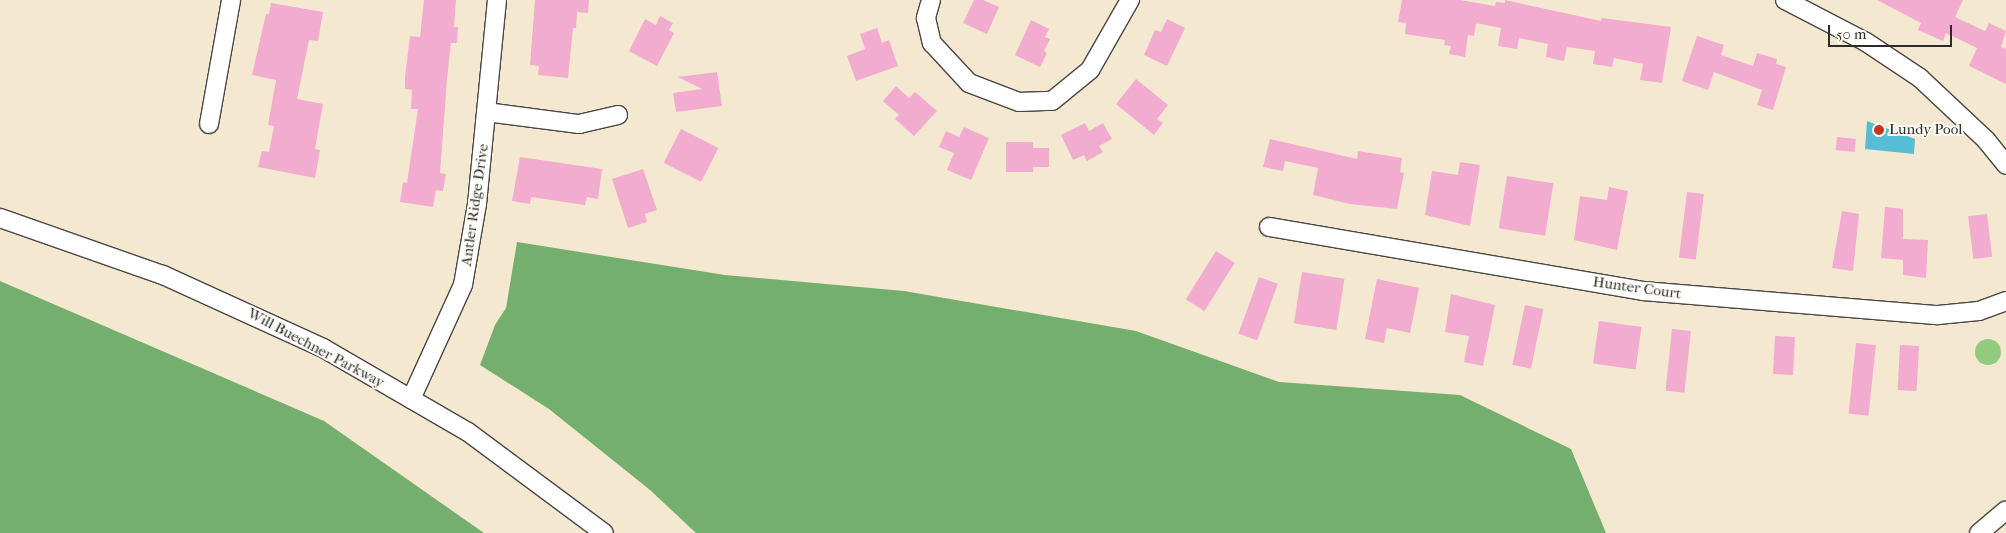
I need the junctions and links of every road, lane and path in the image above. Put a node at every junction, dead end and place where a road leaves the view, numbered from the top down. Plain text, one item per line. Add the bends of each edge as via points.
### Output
1 (231, 0) edge
2 (497, 0) edge
3 (931, 0) edge
4 (1130, 0) edge
5 (1784, 0) edge
6 (486, 112) junction
7 (618, 115) dead end
8 (209, 124) dead end
9 (2006, 165) edge
10 (0, 218) edge
11 (1269, 227) dead end
12 (2006, 301) edge
13 (411, 399) junction
14 (2006, 510) edge
15 (604, 533) edge
16 (1979, 533) edge

1 - 8 street
2 - 6 street, Antler Ridge Drive
3 - 4 street via 926,18 932,44 969,83 1019,102 1052,101 1090,70
5 - 9 street via 1866,42 1920,78 1986,140
6 - 7 street via 579,124
6 - 13 street, Antler Ridge Drive via 477,204 463,285
10 - 13 street, Will Buechner Parkway via 120,258 230,304 323,348
11 - 12 street, Hunter Court via 1643,291 1938,315 1979,311
13 - 15 street, Will Buechner Parkway via 468,432
14 - 16 street

